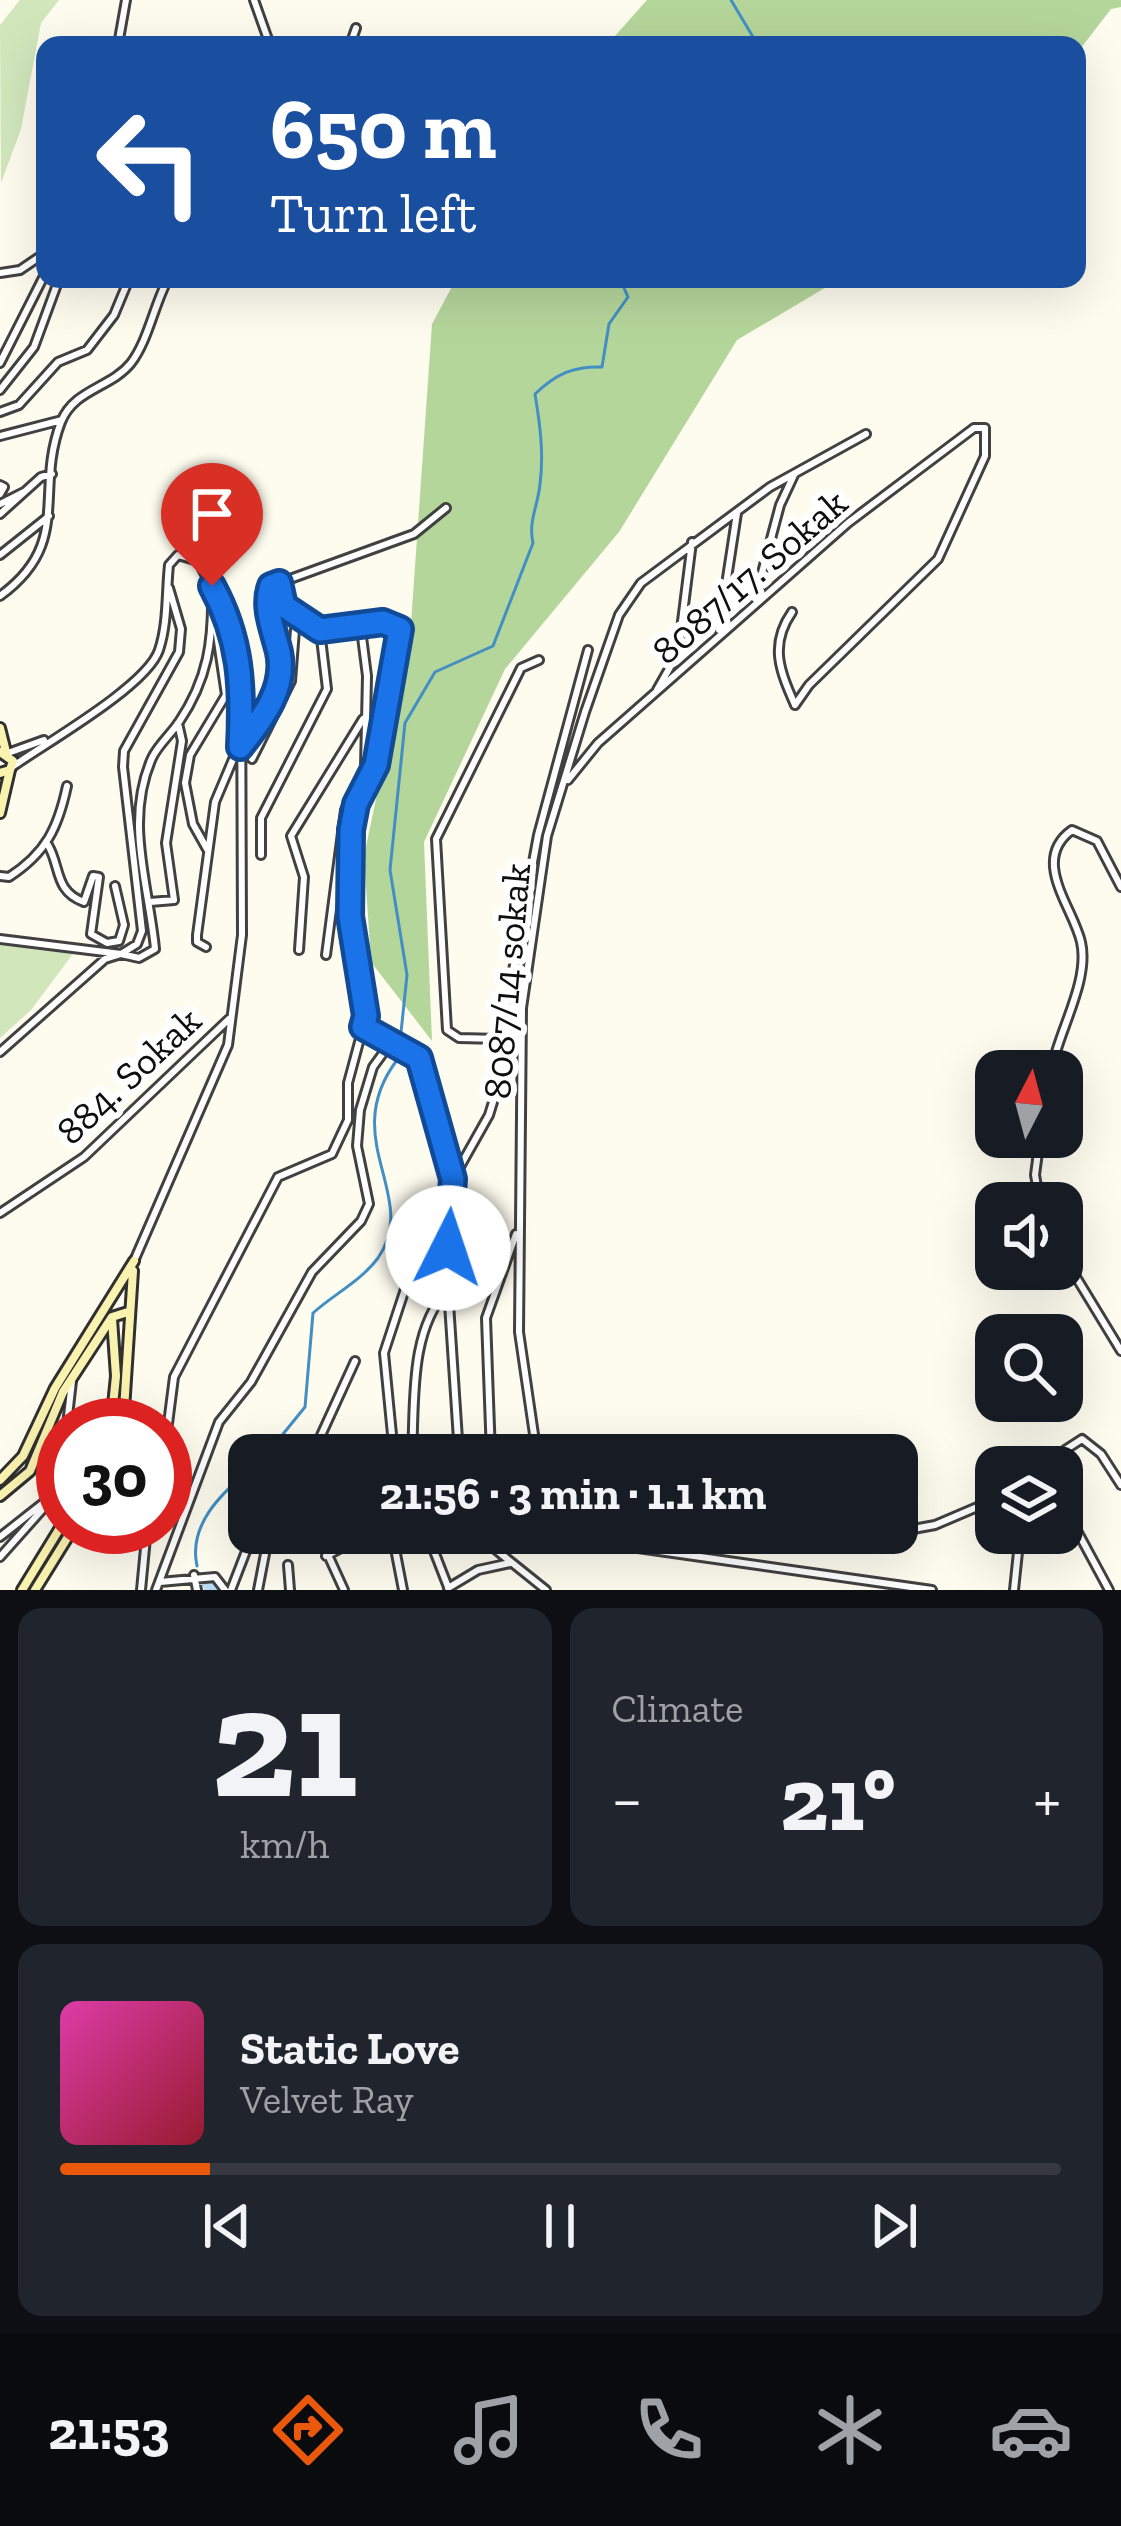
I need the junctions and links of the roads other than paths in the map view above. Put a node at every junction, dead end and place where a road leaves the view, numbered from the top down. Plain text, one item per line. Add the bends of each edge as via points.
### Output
1 (125, 0) edge
2 (254, 0) edge
3 (356, 28) dead end
4 (119, 36) edge
5 (267, 36) edge
6 (353, 36) edge
7 (36, 259) edge
8 (0, 272) edge
9 (38, 288) edge
10 (56, 288) edge
11 (125, 288) edge
12 (164, 288) edge
13 (0, 363) edge
14 (0, 390) edge
15 (0, 412) edge
16 (62, 420) junction
17 (866, 434) dead end
18 (0, 436) edge
19 (795, 472) junction
20 (52, 474) junction
21 (29, 490) junction
22 (0, 504) edge
23 (446, 508) dead end
24 (738, 510) junction
25 (0, 514) edge
26 (49, 516) junction
27 (692, 542) junction
28 (0, 555) edge
29 (279, 583) junction
30 (168, 585) junction
31 (212, 586) junction
32 (0, 596) edge
33 (754, 603) junction
34 (792, 611) dead end
35 (213, 617) junction
36 (296, 617) junction
37 (361, 627) junction
38 (320, 630) junction
39 (718, 634) junction
40 (587, 650) dead end
41 (539, 660) dead end
42 (656, 693) junction
43 (365, 716) junction
44 (178, 723) junction
45 (0, 728) edge
46 (52, 736) junction
47 (240, 747) junction
48 (4, 752) edge
49 (252, 759) dead end
50 (7, 770) edge
51 (67, 786) dead end
52 (564, 786) junction
53 (0, 813) edge
54 (48, 844) junction
55 (209, 852) junction
56 (261, 855) dead end
57 (0, 876) edge
58 (115, 886) dead end
59 (1121, 887) edge
60 (150, 902) junction
61 (0, 939) edge
62 (206, 947) dead end
63 (298, 950) dead end
64 (122, 953) junction
65 (326, 955) dead end
66 (522, 1008) junction
67 (232, 1016) junction
68 (363, 1027) junction
69 (500, 1039) junction
70 (388, 1045) junction
71 (1057, 1050) edge
72 (0, 1052) edge
73 (502, 1071) junction
74 (453, 1179) junction
75 (451, 1197) junction
76 (0, 1213) edge
77 (519, 1225) junction
78 (134, 1261) junction
79 (448, 1289) junction
80 (1083, 1289) edge
81 (130, 1300) junction
82 (113, 1303) junction
83 (128, 1312) junction
84 (112, 1317) junction
85 (1121, 1351) edge
86 (355, 1360) dead end
87 (73, 1378) junction
88 (70, 1398) edge
89 (114, 1398) edge
90 (125, 1398) edge
91 (171, 1398) edge
92 (322, 1434) edge
93 (392, 1434) edge
94 (413, 1434) edge
95 (458, 1434) edge
96 (490, 1434) edge
97 (534, 1434) edge
98 (1071, 1446) edge
99 (0, 1480) edge
100 (1121, 1485) edge
101 (0, 1496) edge
102 (975, 1508) edge
103 (36, 1509) edge
104 (36, 1522) edge
105 (918, 1528) edge
106 (0, 1537) edge
107 (1083, 1542) edge
108 (44, 1554) edge
109 (57, 1554) edge
110 (144, 1554) edge
111 (244, 1554) edge
112 (265, 1554) edge
113 (330, 1554) edge
114 (396, 1554) edge
115 (435, 1554) edge
116 (499, 1554) edge
117 (679, 1554) edge
118 (1018, 1554) edge
119 (326, 1556) joint
120 (0, 1557) edge
121 (510, 1564) junction
122 (288, 1565) dead end
123 (194, 1575) junction
124 (158, 1586) edge
125 (531, 1586) edge
126 (1016, 1588) edge
127 (449, 1589) edge
128 (22, 1590) edge
129 (35, 1590) edge
130 (141, 1590) edge
131 (197, 1590) edge
132 (228, 1590) edge
133 (258, 1590) edge
134 (290, 1590) edge
135 (344, 1590) edge
136 (404, 1590) edge
137 (546, 1590) edge
138 (932, 1590) edge
139 (1109, 1590) edge

1 - 4 street
2 - 5 street
3 - 6 street
7 - 8 street
9 - 13 street
10 - 14 street via 34,347
11 - 15 street via 87,350 58,362 19,405
12 - 16 street via 130,365 91,388
16 - 18 street
16 - 20 street
17 - 19 street, 8087/14 sokak
19 - 24 street, 8087/14 sokak
19 - 33 street
20 - 21 street
20 - 26 street
21 - 22 street
21 - 25 street
23 - 29 street via 414,534
24 - 27 street, 8087/14 sokak
24 - 39 street
26 - 28 street
26 - 32 street via 38,560
27 - 42 street via 678,653
27 - 52 street, 8087/14 sokak via 641,583 619,615
29 - 36 street via 279,599
29 - 47 street via 267,593 281,669 276,692
30 - 31 street via 170,565 184,554
30 - 46 street via 151,666
30 - 64 street via 179,652 124,752 121,788 142,932
31 - 35 street
31 - 47 street via 241,666
33 - 34 street, 8087/17. Sokak via 848,523 974,428 985,428 985,456 938,559 796,705 777,650
33 - 39 street, 8087/17. Sokak
35 - 44 street via 206,673
35 - 55 street via 226,695 190,755 185,783
36 - 38 street
36 - 49 street via 291,682
37 - 38 street
37 - 43 street
37 - 68 street via 391,622 400,629 376,765 351,830
38 - 56 street via 327,689 261,818
39 - 42 street, 8087/17. Sokak
40 - 69 street via 538,835
41 - 69 street via 521,668 436,838 446,1030
42 - 52 street, 8087/17. Sokak via 598,743
43 - 63 street via 291,836 304,878
43 - 65 street via 364,767 345,810
44 - 60 street via 153,754 140,804 138,845
44 - 60 street via 166,842 175,900
45 - 48 street
46 - 48 street
46 - 50 street
47 - 55 street via 215,802
47 - 67 street via 244,877
48 - 50 street
50 - 53 street
51 - 54 street
52 - 66 street, 8087/14 sokak via 547,836
54 - 57 street
54 - 58 street via 64,887 84,902 99,877 92,934 107,943 119,941 124,926
55 - 62 street via 197,935
59 - 71 street via 1096,841 1072,830 1062,838 1058,887 1082,944
60 - 64 street via 155,949 139,958
61 - 64 street
64 - 72 street via 105,959
66 - 73 street
66 - 77 street, 8087/14 sokak
67 - 76 street, 884. Sokak via 84,1157
67 - 78 street via 206,1106
68 - 70 street
68 - 91 street via 339,1147 278,1177 174,1377
69 - 73 street
70 - 74 street via 419,1058
70 - 124 street via 360,1110 357,1146 369,1204 312,1272 251,1382 219,1422
73 - 74 street via 489,1115
74 - 75 street
75 - 79 street
75 - 93 street via 423,1234 383,1353
77 - 96 street via 486,1318
77 - 97 street via 519,1332
78 - 81 street
78 - 82 street
79 - 94 street via 427,1322 418,1358
79 - 95 street
80 - 85 street
81 - 82 street
81 - 83 street
82 - 84 street
82 - 99 street
83 - 84 street
83 - 90 street
84 - 87 street
84 - 89 street
86 - 92 street
87 - 88 street
87 - 101 street via 30,1471
98 - 100 street via 1082,1439
102 - 105 street
103 - 106 street
104 - 120 street
107 - 139 street
108 - 128 street
109 - 129 street
110 - 130 street
111 - 132 street
112 - 133 street
113 - 119 street
114 - 136 street
115 - 127 street
116 - 121 street
117 - 138 street
118 - 126 street
119 - 135 street
121 - 125 street
121 - 127 street via 478,1570
122 - 134 street
123 - 124 street
123 - 131 street
123 - 132 street
125 - 137 street

